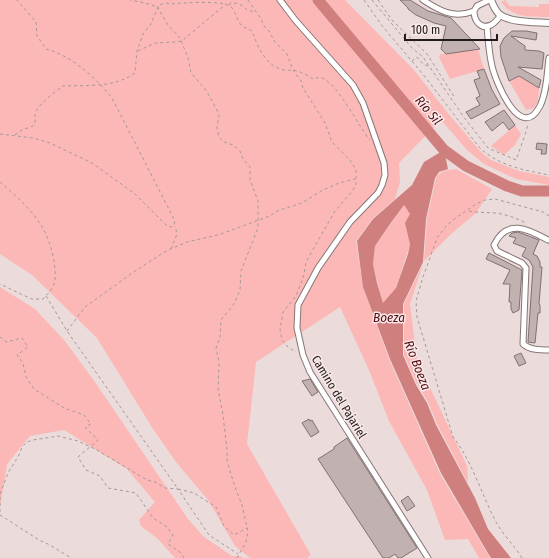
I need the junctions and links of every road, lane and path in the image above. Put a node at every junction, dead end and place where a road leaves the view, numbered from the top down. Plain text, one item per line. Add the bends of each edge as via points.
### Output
1 (17, 0) edge
2 (130, 0) edge
3 (248, 0) edge
4 (280, 0) edge
5 (364, 0) edge
6 (372, 0) edge
7 (378, 0) edge
8 (424, 0) edge
9 (490, 0) edge
10 (226, 4) junction
11 (230, 5) junction
12 (158, 7) junction
13 (254, 11) junction
14 (474, 11) junction
15 (501, 15) junction
16 (549, 23) edge
17 (487, 26) junction
18 (182, 40) junction
19 (137, 51) junction
20 (549, 58) edge
21 (411, 61) junction
22 (429, 66) junction
23 (293, 70) junction
24 (102, 85) junction
25 (455, 98) dead end
26 (530, 118) junction
27 (0, 134) edge
28 (14, 136) junction
29 (376, 140) junction
30 (549, 175) edge
31 (356, 179) junction
32 (0, 182) edge
33 (468, 210) junction
34 (549, 216) edge
35 (257, 221) junction
36 (174, 225) junction
37 (529, 225) dead end
38 (548, 240) dead end
39 (171, 249) junction
40 (0, 284) edge
41 (46, 296) junction
42 (67, 331) junction
43 (0, 337) edge
44 (549, 350) edge
45 (303, 356) junction
46 (90, 447) junction
47 (178, 489) junction
48 (0, 512) edge
49 (0, 515) edge
50 (248, 527) junction
51 (239, 554) junction
52 (71, 558) edge
53 (184, 558) edge
54 (237, 558) edge
55 (428, 558) edge
56 (522, 558) edge

1 - 24 path via 36,22 37,36 46,49 56,51 72,61
2 - 12 path
3 - 13 path
4 - 29 street, Camino del Pajariel via 353,85 363,103
5 - 21 path
6 - 22 path
7 - 25 path via 392,20 427,54
8 - 14 street via 437,9 454,14 465,15
9 - 14 street via 477,6
9 - 15 street
10 - 11 path
10 - 12 path via 204,1 166,3
10 - 18 path
11 - 13 path via 238,4 250,12
11 - 23 path via 241,25 252,31 262,54 270,64 285,70
12 - 18 path via 168,25
12 - 19 path
13 - 23 path via 275,42 287,54
14 - 17 street via 475,20 479,25
15 - 16 street via 516,20
15 - 17 street via 492,25
17 - 26 street via 492,65 504,96 520,117
18 - 19 path via 155,43
18 - 35 path via 191,73 206,90 219,115 219,137 240,150 250,167 250,180 258,201
19 - 24 path via 135,73 125,79
20 - 26 street via 544,96
21 - 22 path via 417,57
21 - 30 path via 487,155 510,166
22 - 26 path via 488,148 516,160
23 - 29 path via 313,79 321,78 328,82 370,140
23 - 31 path via 325,123 332,142 354,165
24 - 28 path via 63,86 38,107 33,126
24 - 36 path via 127,125 175,221
27 - 28 path
28 - 36 path via 50,143 92,163 135,194 166,225
29 - 45 street, Camino del Pajariel via 384,163 385,175 382,185 378,193 350,222 323,261 298,305 297,328
31 - 35 path via 339,183 302,203
31 - 45 path via 353,190 335,211 306,262 296,296 283,312 280,330 282,340
32 - 41 path via 30,210 48,237 53,252 55,275 54,285
33 - 34 path via 485,200 495,199 543,212
33 - 37 path via 479,214 506,215
33 - 56 path via 447,225 438,238 416,301 416,317 453,437 471,468 495,521
35 - 39 path
35 - 50 path via 258,228 241,271 240,290 234,304 221,320 220,337 216,348 227,461
36 - 39 path via 177,234
38 - 44 street via 524,228 511,228 500,235 494,245 497,251 522,263 526,268 523,344 532,349
39 - 42 path via 85,307
40 - 41 path via 32,299 43,299
41 - 42 path
42 - 47 path
43 - 46 path via 6,342 22,338 28,347 17,355 23,363 26,377 34,389 64,408 84,415 91,424 85,427 98,440
45 - 55 street, Camino del Pajariel via 310,372
46 - 47 path via 147,480 165,488
46 - 48 path via 58,436 27,442 2,487
46 - 53 path via 78,457 86,470 100,476 108,488 136,493 153,518 174,535 168,544
47 - 50 path via 194,494 216,507 224,526 234,535
47 - 51 path via 209,535
49 - 52 path
50 - 51 path via 246,542
51 - 54 path

